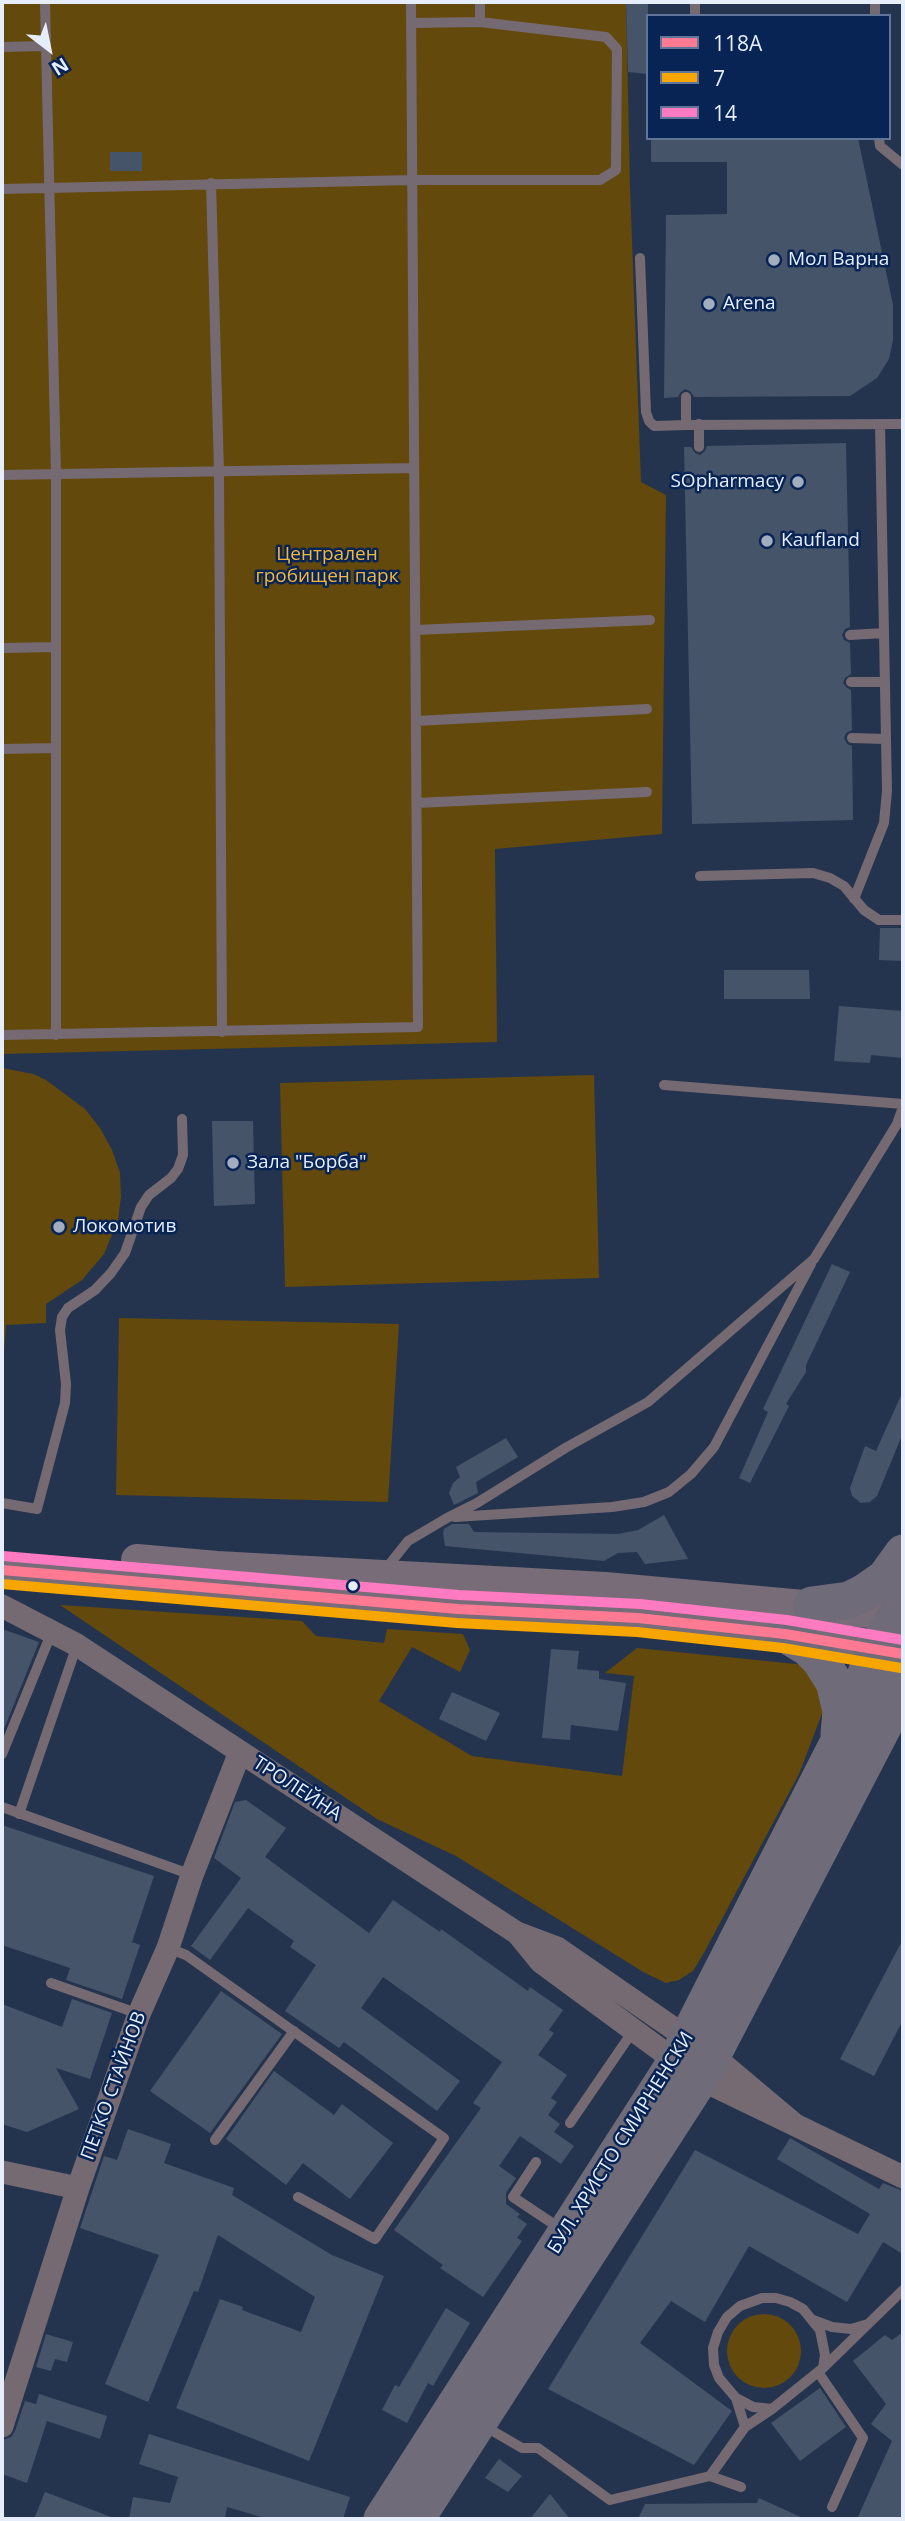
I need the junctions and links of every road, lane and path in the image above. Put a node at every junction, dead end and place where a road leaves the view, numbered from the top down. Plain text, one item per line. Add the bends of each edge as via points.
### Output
1 (46, 2) edge
2 (411, 2) edge
3 (480, 2) edge
4 (480, 22) junction
5 (411, 23) junction
6 (45, 46) junction
7 (2, 47) edge
8 (880, 142) edge
9 (903, 165) edge
10 (412, 180) junction
11 (211, 183) junction
12 (2, 188) edge
13 (49, 188) junction
14 (640, 258) dead end
15 (685, 397) dead end
16 (699, 424) junction
17 (880, 424) junction
18 (903, 424) edge
19 (686, 425) junction
20 (699, 447) dead end
21 (414, 468) junction
22 (219, 472) junction
23 (56, 474) junction
24 (2, 475) edge
25 (650, 620) dead end
26 (415, 630) junction
27 (884, 633) junction
28 (850, 635) dead end
29 (56, 647) junction
30 (2, 648) edge
31 (884, 681) junction
32 (851, 682) dead end
33 (647, 709) dead end
34 (416, 721) junction
35 (852, 738) dead end
36 (885, 739) junction
37 (56, 748) junction
38 (2, 749) edge
39 (647, 792) dead end
40 (416, 803) junction
41 (701, 876) dead end
42 (854, 899) junction
43 (903, 920) edge
44 (222, 1032) junction
45 (2, 1035) edge
46 (56, 1035) junction
47 (664, 1085) dead end
48 (903, 1106) edge
49 (182, 1119) dead end
50 (814, 1259) junction
51 (2, 1503) edge
52 (447, 1518) junction
53 (2, 1549) edge
54 (903, 1553) edge
55 (2, 1570) edge
56 (381, 1575) junction
57 (812, 1605) junction
58 (2, 1606) edge
59 (902, 1609) edge
60 (51, 1633) junction
61 (785, 1634) junction
62 (77, 1645) junction
63 (889, 1651) edge
64 (903, 1676) edge
65 (893, 1714) edge
66 (837, 1745) junction
67 (240, 1752) junction
68 (2, 1754) edge
69 (2, 1807) edge
70 (19, 1814) junction
71 (192, 1875) junction
72 (517, 1933) junction
73 (168, 1948) junction
74 (51, 1983) dead end
75 (139, 2014) junction
76 (294, 2031) junction
77 (632, 2031) junction
78 (693, 2059) junction
79 (570, 2123) dead end
80 (215, 2140) dead end
81 (536, 2162) dead end
82 (2, 2172) edge
83 (903, 2177) edge
84 (78, 2188) junction
85 (298, 2197) dead end
86 (566, 2232) junction
87 (903, 2290) edge
88 (813, 2320) junction
89 (870, 2323) junction
90 (820, 2370) junction
91 (736, 2398) junction
92 (772, 2409) junction
93 (478, 2423) junction
94 (2, 2426) edge
95 (745, 2427) junction
96 (710, 2476) junction
97 (741, 2487) dead end
98 (832, 2507) dead end
99 (382, 2519) edge
100 (416, 2519) edge

1 - 6 lane
2 - 5 lane
3 - 4 lane
4 - 5 lane
4 - 10 lane via 607,37 617,49 616,170 600,180
5 - 10 lane
6 - 7 lane
6 - 13 lane
8 - 9 lane
10 - 11 lane
10 - 21 lane
11 - 13 lane
11 - 22 lane
12 - 13 lane
13 - 23 lane
14 - 19 lane via 646,412 649,421 660,428
15 - 19 lane
16 - 17 lane
16 - 19 lane
16 - 20 lane
17 - 18 lane
17 - 27 lane
21 - 22 lane
21 - 26 lane
22 - 23 lane
22 - 44 lane
23 - 24 lane
23 - 29 lane
25 - 26 lane
26 - 34 lane
27 - 28 lane
27 - 31 lane
29 - 30 lane
29 - 37 lane
31 - 32 lane
31 - 36 lane
33 - 34 lane
34 - 40 lane
35 - 36 lane
36 - 42 lane via 884,823
37 - 38 lane
37 - 46 lane
39 - 40 lane
40 - 44 lane via 418,1027
41 - 42 lane via 813,873 844,886
42 - 43 lane via 879,920
44 - 46 lane
45 - 46 lane
47 - 48 lane
48 - 50 lane via 897,1124
49 - 51 lane via 183,1154 178,1169 141,1207 125,1253 111,1273 62,1317 65,1403 37,1509
50 - 52 lane via 648,1402
50 - 52 lane via 715,1447 669,1492 612,1507
52 - 56 lane via 408,1541
53 - 56 main road
54 - 57 main road via 885,1578 865,1592 849,1600
55 - 61 main road via 458,1609 638,1618
56 - 57 main road
57 - 59 main road
58 - 60 street, ТРОЛЕЙНА
59 - 63 main road, БУЛ. ХРИСТО СМИРНЕНСКИ
60 - 62 street, ТРОЛЕЙНА
60 - 68 lane
61 - 63 main road
61 - 66 main road via 808,1648 834,1682 841,1711
62 - 67 street, ТРОЛЕЙНА
62 - 70 lane
63 - 66 main road, БУЛ. ХРИСТО СМИРНЕНСКИ
64 - 65 main road, БУЛ. ХРИСТО СМИРНЕНСКИ
65 - 78 main road, БУЛ. ХРИСТО СМИРНЕНСКИ
66 - 78 main road, БУЛ. ХРИСТО СМИРНЕНСКИ
67 - 71 street, ПЕТКО СТАЙНОВ
67 - 72 street, ТРОЛЕЙНА
69 - 70 lane
70 - 71 lane
71 - 73 street, ПЕТКО СТАЙНОВ
72 - 77 street, ТРОЛЕЙНА via 541,1962
72 - 78 street, ТРОЛЕЙНА via 557,1948
73 - 75 street, ПЕТКО СТАЙНОВ
73 - 76 lane via 186,1955
74 - 75 lane
75 - 84 street, ПЕТКО СТАЙНОВ
76 - 80 lane
76 - 85 lane via 444,2138 375,2239
77 - 78 street, ТРОЛЕЙНА
77 - 79 lane
78 - 83 street, ТРОЛЕЙНА via 794,2124
78 - 86 main road, БУЛ. ХРИСТО СМИРНЕНСКИ
78 - 93 main road, БУЛ. ХРИСТО СМИРНЕНСКИ
81 - 86 lane via 513,2197
82 - 84 street
84 - 94 street, ПЕТКО СТАЙНОВ
86 - 99 main road, БУЛ. ХРИСТО СМИРНЕНСКИ
87 - 89 lane
88 - 89 lane via 851,2329
88 - 90 lane via 824,2342
88 - 91 lane via 803,2309 776,2298 751,2301 727,2317 713,2348 714,2365
89 - 90 lane
90 - 92 lane
90 - 98 lane via 863,2438
91 - 92 lane via 752,2407
91 - 95 lane
92 - 95 lane
93 - 96 lane via 522,2448 538,2448 610,2500
93 - 100 main road, БУЛ. ХРИСТО СМИРНЕНСКИ
95 - 96 lane
96 - 97 lane

